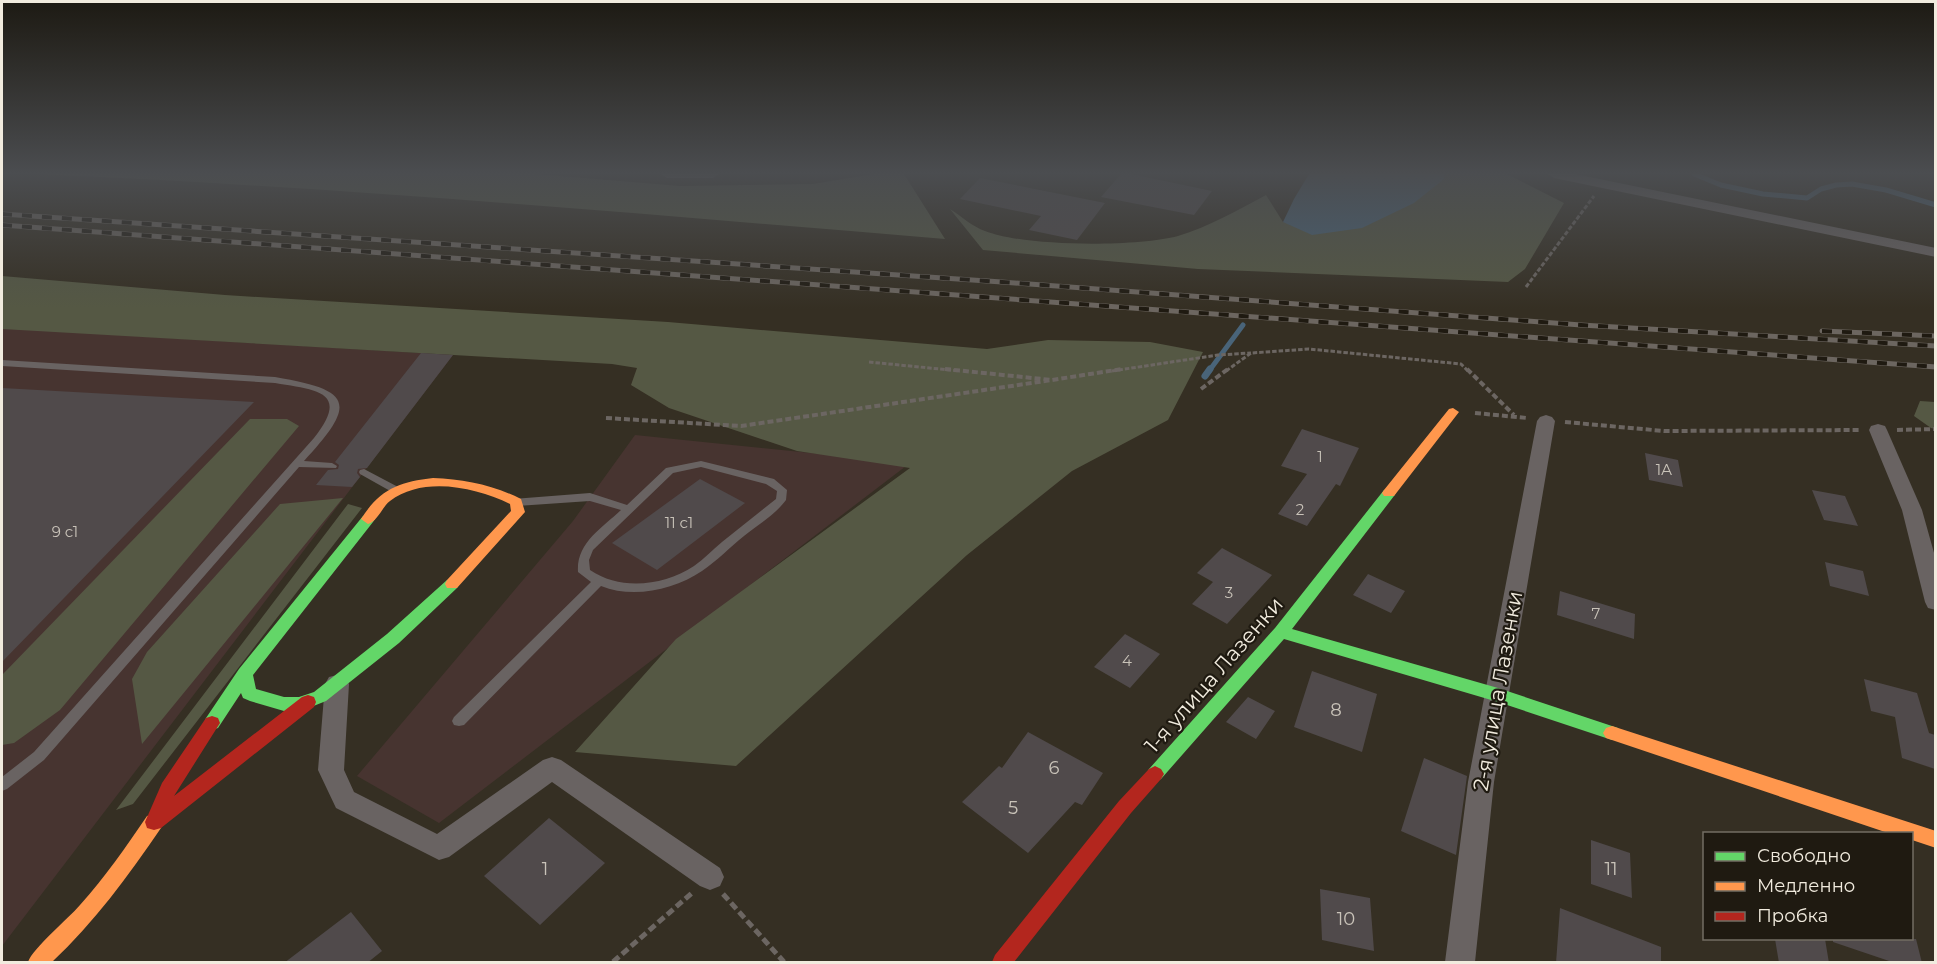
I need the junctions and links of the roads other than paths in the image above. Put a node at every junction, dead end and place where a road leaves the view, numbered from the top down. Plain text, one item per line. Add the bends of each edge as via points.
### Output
1 (1771, 219) edge
2 (1935, 253) edge
3 (2, 363) edge
4 (1454, 412) road end
5 (1546, 421) road end
6 (1878, 430) road end
7 (296, 464) junction
8 (332, 466) dead end
9 (364, 472) dead end
10 (396, 490) junction
11 (516, 502) junction
12 (629, 509) junction
13 (598, 582) junction
14 (1935, 602) edge
15 (1281, 632) junction
16 (245, 674) junction
17 (337, 684) junction
18 (1498, 695) junction
19 (308, 702) junction
20 (459, 721) dead end
21 (2, 785) edge
22 (154, 822) junction
23 (1911, 832) edge
24 (1913, 833) edge
25 (1935, 840) edge
26 (710, 877) road end
27 (38, 963) edge
28 (1002, 963) edge
29 (1460, 963) edge

1 - 2 street
3 - 7 lane via 275,380 329,394 337,409 331,423
4 - 15 street, 1-я улица Лазенки
5 - 18 street, 2-я улица Лазенки
6 - 14 street via 1912,510
7 - 8 lane
7 - 21 lane via 39,756
9 - 10 lane
10 - 11 street via 423,483 473,486 506,494
10 - 16 street via 375,507
11 - 12 lane via 590,497
11 - 17 street via 518,512 494,542 392,641
12 - 13 lane via 588,548 584,572
12 - 13 lane via 670,470 685,465 701,464 756,477 782,490 781,500 694,571 647,586
13 - 20 lane
15 - 18 street
15 - 28 street, 1-я улица Лазенки via 1125,807
16 - 19 street via 249,693 274,704
16 - 22 street via 168,789
17 - 19 street
17 - 26 street via 331,770 345,800 355,806 438,848 552,768
18 - 23 street
18 - 29 street, 2-я улица Лазенки via 1481,782
19 - 22 street
22 - 27 street via 122,871 86,915
24 - 25 street

